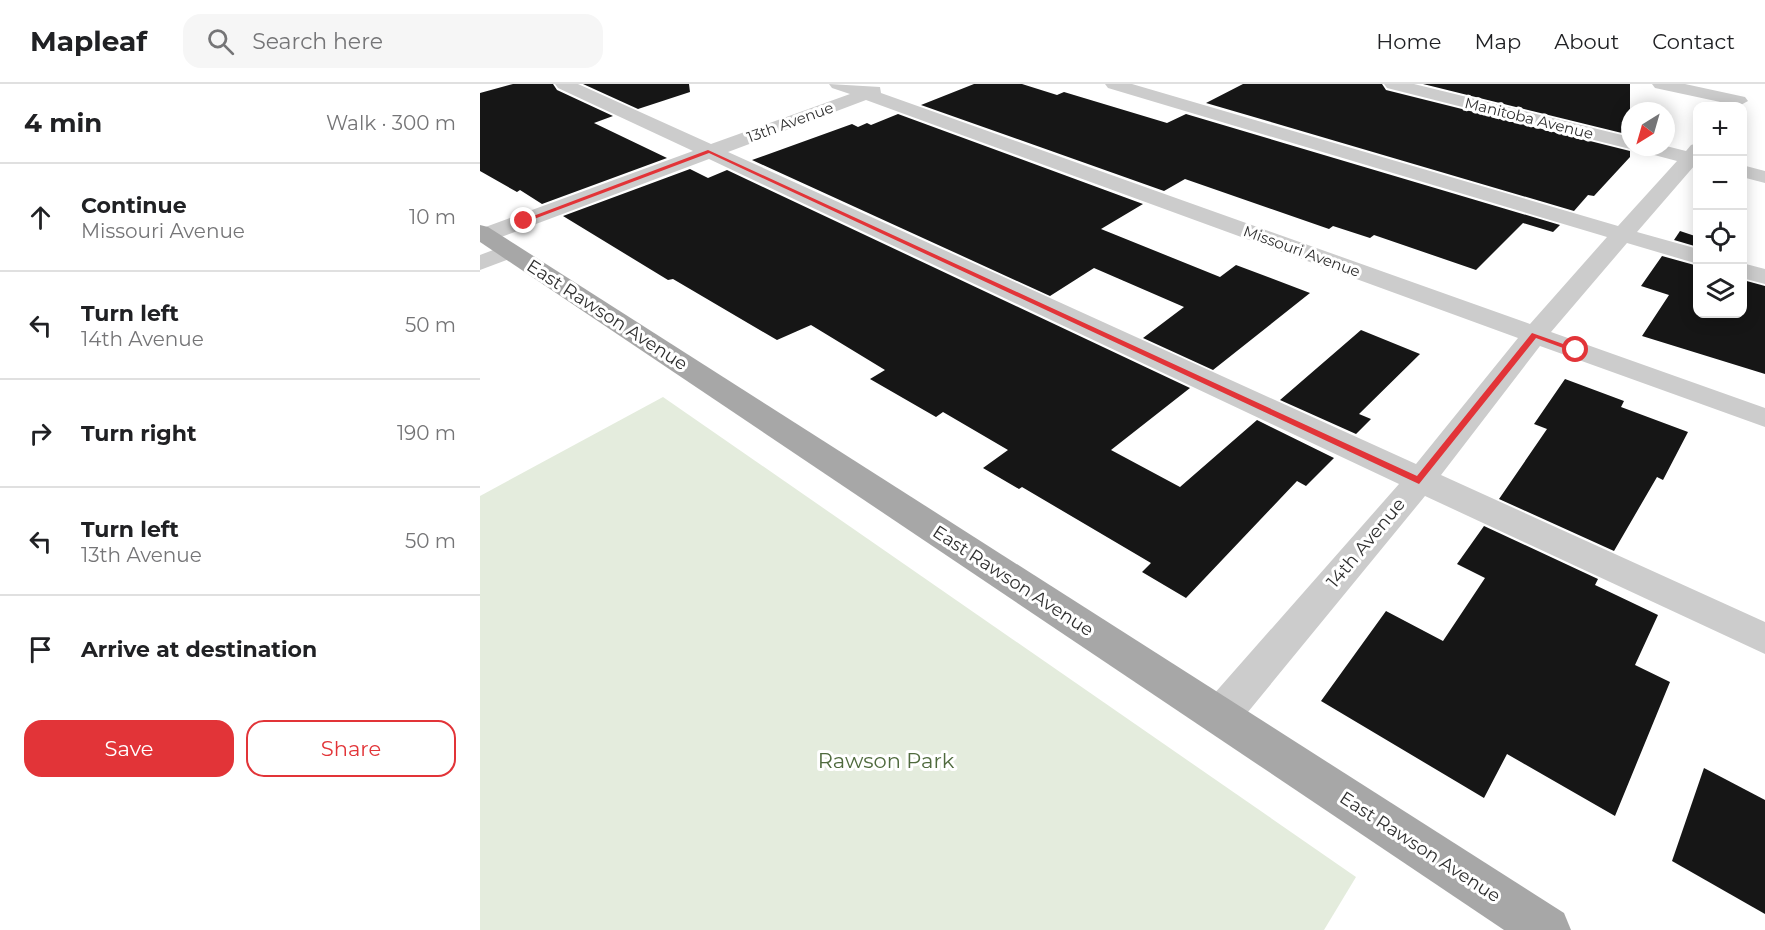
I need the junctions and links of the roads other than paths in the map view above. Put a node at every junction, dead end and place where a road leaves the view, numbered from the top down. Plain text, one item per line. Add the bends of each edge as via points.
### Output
1 (564, 84) edge
2 (838, 84) edge
3 (893, 84) edge
4 (1114, 84) edge
5 (1393, 84) edge
6 (1661, 84) edge
7 (1753, 84) edge
8 (1186, 89) dead end
9 (865, 94) junction
10 (1166, 99) junction
11 (1728, 102) edge
12 (1738, 102) edge
13 (1621, 141) edge
14 (710, 151) junction
15 (1675, 152) edge
16 (1693, 156) edge
17 (1693, 158) edge
18 (1747, 172) edge
19 (1765, 177) edge
20 (1621, 234) junction
21 (488, 246) edge
22 (1693, 256) edge
23 (1747, 271) edge
24 (1765, 277) edge
25 (1534, 335) junction
26 (1765, 418) edge
27 (1419, 481) junction
28 (1765, 639) edge
29 (1220, 716) junction
30 (1547, 930) edge

1 - 14 street
2 - 9 street, Missouri Avenue
3 - 9 street, 13th Avenue
4 - 10 street
5 - 13 street, Manitoba Avenue
6 - 11 street
7 - 12 street
8 - 10 street
9 - 14 street, 13th Avenue
9 - 25 street, Missouri Avenue
10 - 20 street
14 - 21 street, 13th Avenue
14 - 27 street
15 - 16 street
17 - 20 street, 14th Avenue
18 - 19 street
20 - 22 street
20 - 25 street, 14th Avenue
21 - 29 main road, East Rawson Avenue
23 - 24 street
25 - 26 street, Missouri Avenue
25 - 27 street, 14th Avenue
27 - 28 street
27 - 29 street, 14th Avenue
29 - 30 main road, East Rawson Avenue

